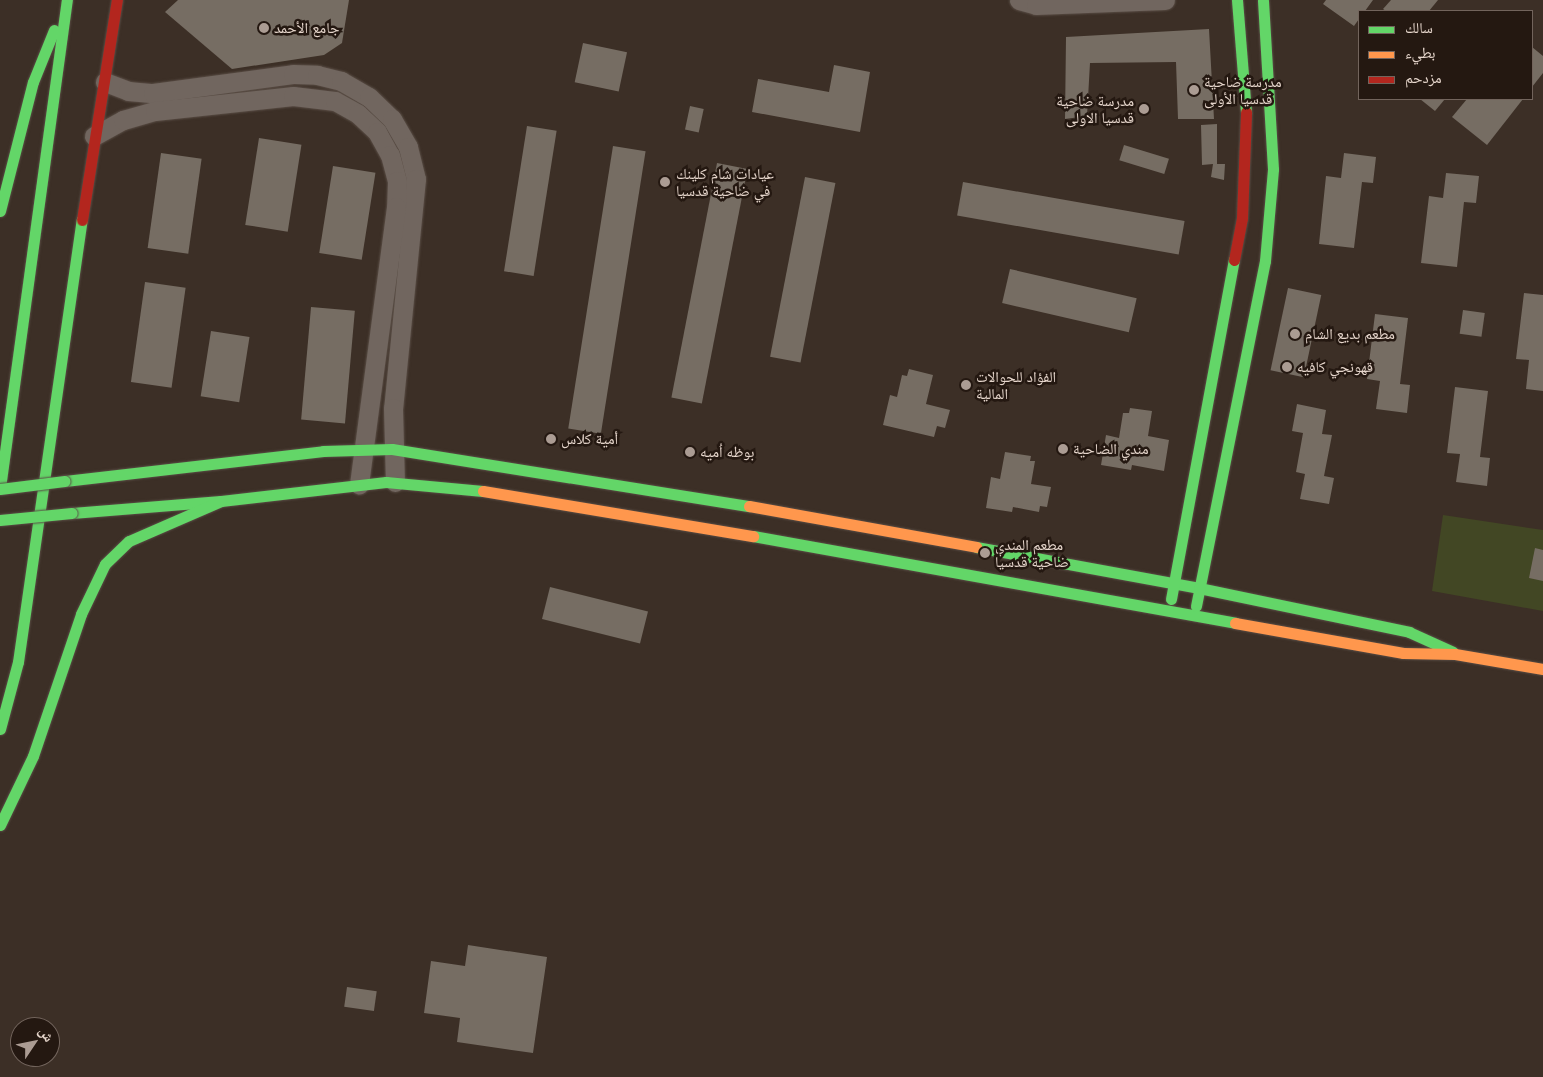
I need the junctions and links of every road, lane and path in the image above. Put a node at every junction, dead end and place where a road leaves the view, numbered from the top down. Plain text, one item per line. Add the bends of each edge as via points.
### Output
1 (117, 0) edge
2 (1019, 0) edge
3 (1165, 0) edge
4 (1238, 0) edge
5 (1263, 0) edge
6 (67, 5) edge
7 (1264, 24) junction
8 (1239, 25) junction
9 (104, 82) junction
10 (94, 136) junction
11 (0, 211) edge
12 (385, 288) junction
13 (405, 292) junction
14 (362, 449) junction
15 (392, 449) junction
16 (395, 482) junction
17 (359, 485) junction
18 (0, 489) edge
19 (221, 501) junction
20 (0, 520) edge
21 (820, 533) junction
22 (1174, 584) junction
23 (1131, 585) junction
24 (1199, 588) junction
25 (1124, 603) junction
26 (1232, 609) junction
27 (1168, 611) junction
28 (1194, 616) junction
29 (1455, 654) junction
30 (1543, 669) edge
31 (0, 729) edge
32 (0, 825) edge

1 - 9 main road
2 - 3 street via 1036,5
4 - 8 main road
5 - 7 main road
6 - 11 main road via 33,82
6 - 18 main road
7 - 8 main road
7 - 24 main road via 1272,169 1265,261
8 - 22 main road via 1247,121 1242,218
9 - 10 main road
9 - 13 street via 128,91 153,93 293,74 317,75 341,82 369,97 392,119 404,140 416,179
10 - 12 street via 123,120 155,111 293,96 335,101 371,126 390,155 396,181 396,207
10 - 31 main road via 18,662
12 - 13 street
12 - 14 street
13 - 15 street
14 - 15 main road
14 - 17 street
14 - 18 main road, bridge
15 - 16 street
15 - 21 main road via 550,471
16 - 17 main road
16 - 21 main road via 433,484
17 - 19 main road
19 - 20 main road, bridge
19 - 32 main road via 129,541 105,564 81,614 32,756
21 - 23 main road
21 - 25 main road
22 - 23 main road
22 - 24 main road
22 - 27 main road
23 - 25 main road
24 - 26 main road
24 - 28 main road
25 - 27 main road
26 - 28 main road
26 - 29 main road via 1403,653
26 - 29 main road via 1410,632
27 - 28 main road
29 - 30 main road

